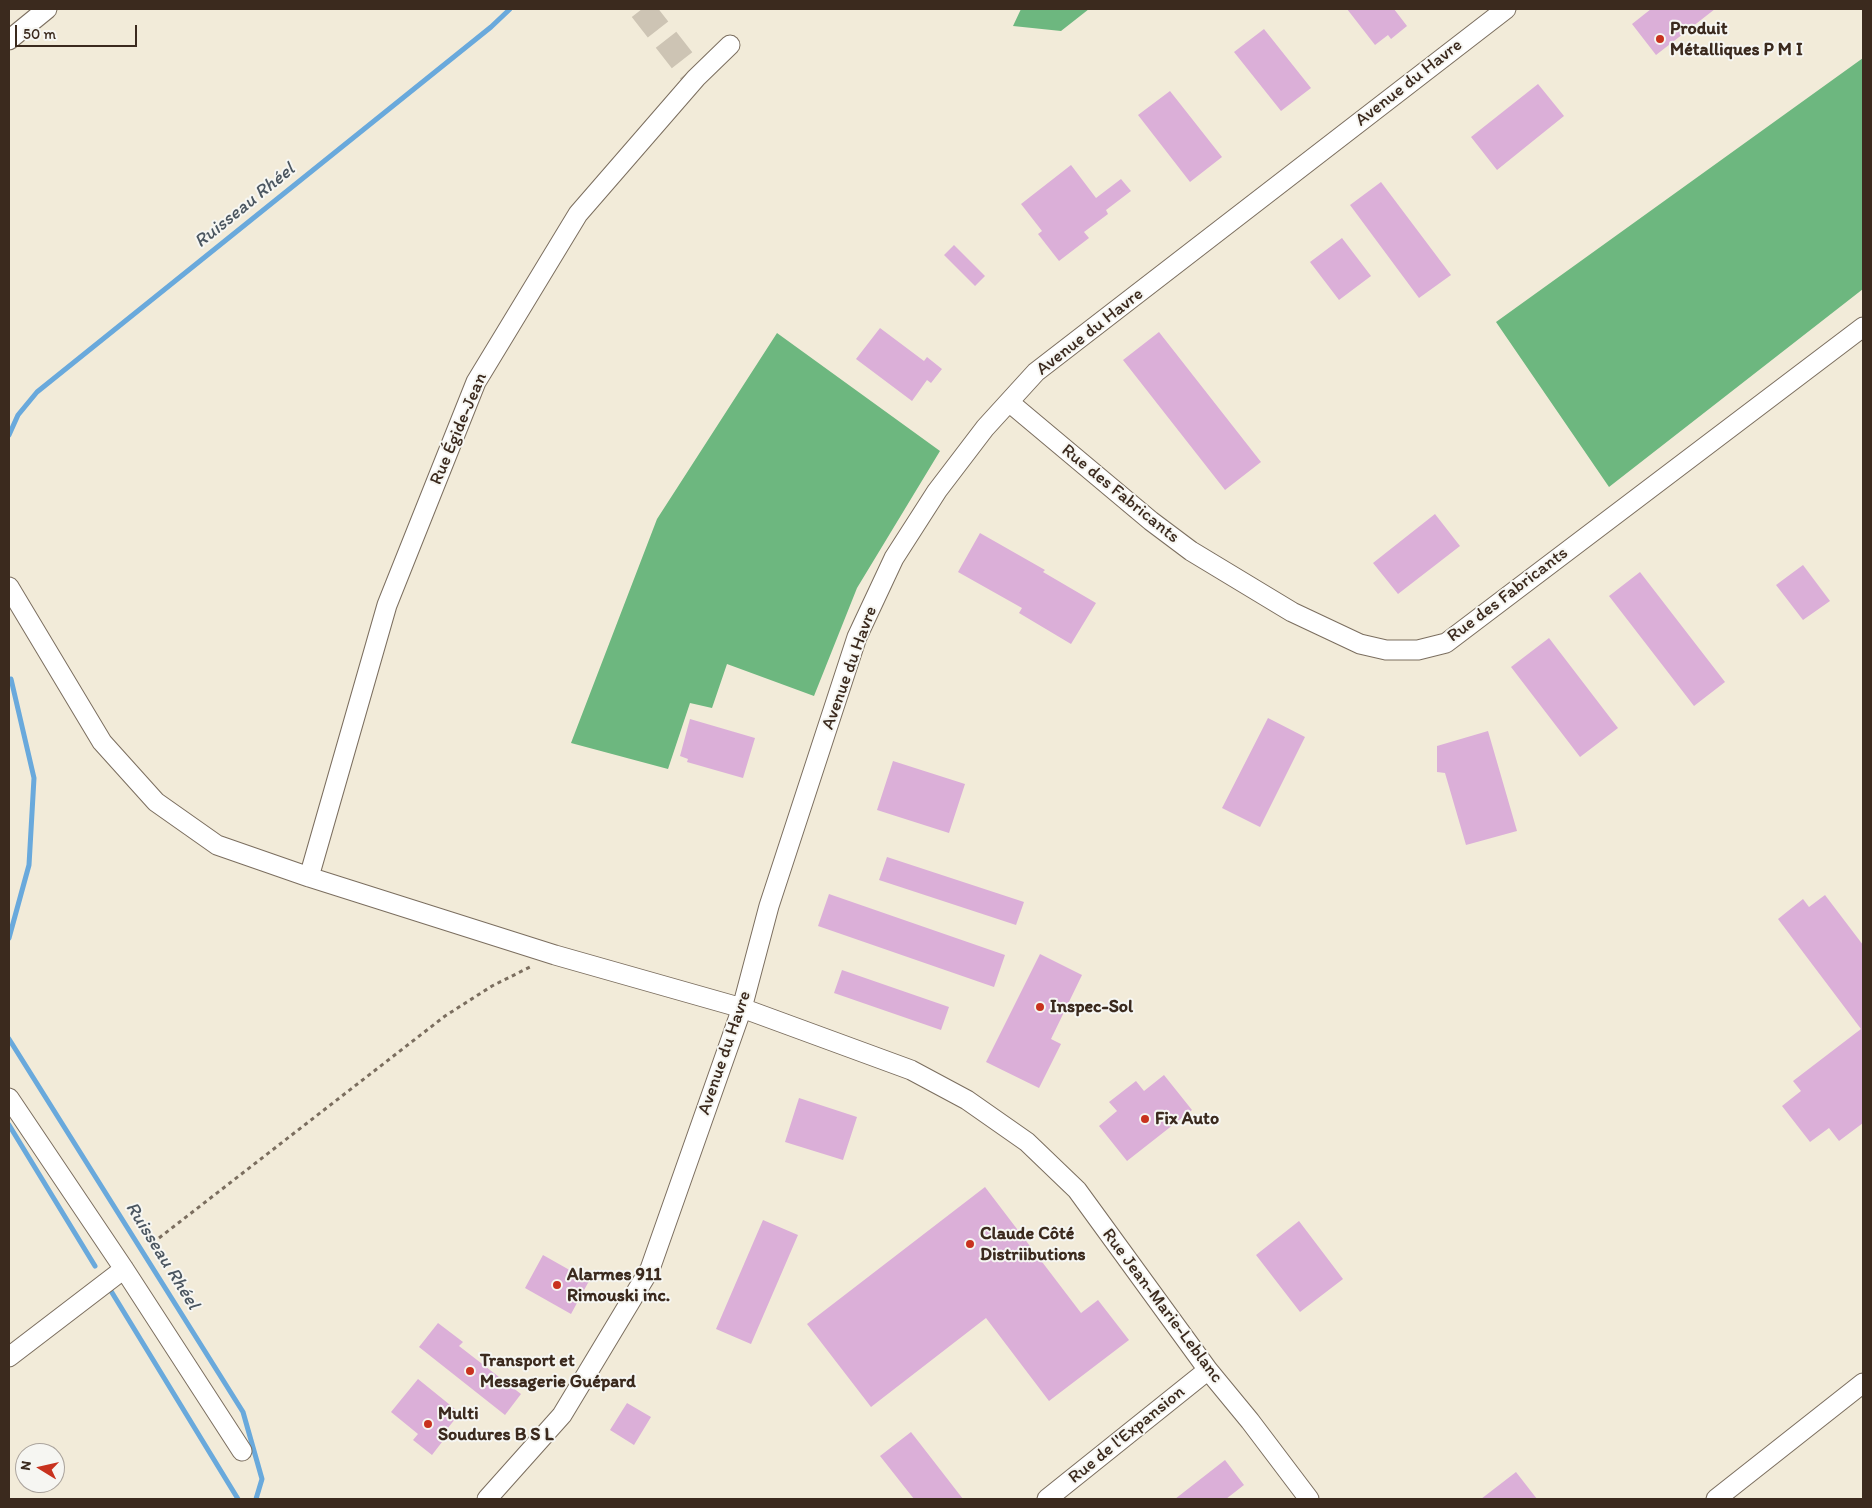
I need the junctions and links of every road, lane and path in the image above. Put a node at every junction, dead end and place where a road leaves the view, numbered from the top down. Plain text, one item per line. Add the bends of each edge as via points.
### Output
1 (48, 9) edge
2 (1506, 9) edge
3 (9, 40) edge
4 (730, 45) dead end
5 (1863, 328) edge
6 (1009, 402) junction
7 (9, 587) edge
8 (309, 877) junction
9 (556, 955) junction
10 (742, 1008) junction
11 (9, 1098) edge
12 (160, 1238) dead end
13 (124, 1269) junction
14 (9, 1357) edge
15 (1208, 1370) junction
16 (1863, 1383) edge
17 (242, 1451) dead end
18 (487, 1499) edge
19 (1047, 1499) edge
20 (1309, 1499) edge
21 (1716, 1499) edge

1 - 3 street
2 - 6 street, Avenue du Havre via 1036,372
4 - 8 street, Rue Égide-Jean via 696,78 578,214 476,382 387,606
5 - 6 street, Rue des Fabricants via 1446,642 1418,650 1386,650 1360,644 1292,612 1191,551 1151,522
6 - 10 street, Avenue du Havre via 937,491 894,558 857,636 769,906
7 - 8 street via 102,742 156,802 217,845
8 - 9 street, Rue Jean-Marie-Leblanc
9 - 10 street, Rue Jean-Marie-Leblanc
9 - 12 path via 492,986 445,1016
10 - 15 street, Rue Jean-Marie-Leblanc via 911,1070 967,1100 1027,1142 1077,1190
10 - 18 street, Avenue du Havre via 650,1270 562,1416
11 - 13 street
13 - 14 street
13 - 17 street
15 - 19 street, Rue de l'Expansion
15 - 20 street, Rue Jean-Marie-Leblanc
16 - 21 street

